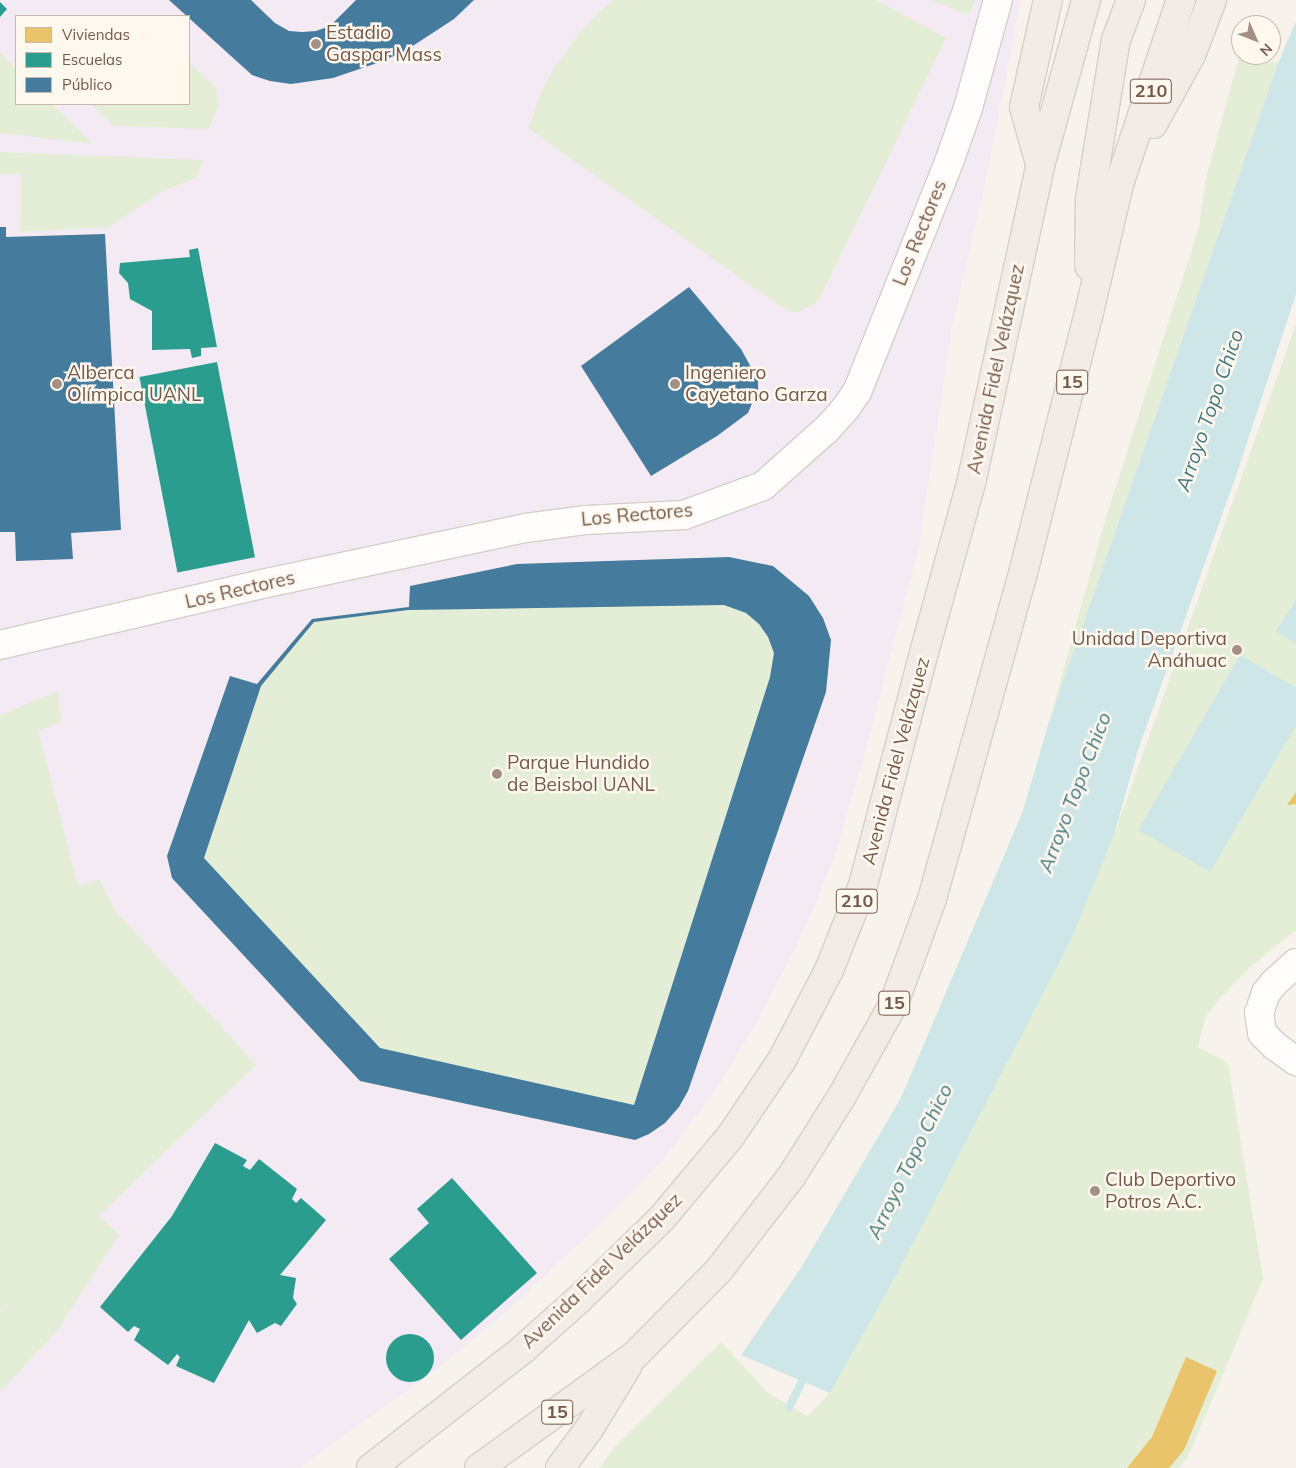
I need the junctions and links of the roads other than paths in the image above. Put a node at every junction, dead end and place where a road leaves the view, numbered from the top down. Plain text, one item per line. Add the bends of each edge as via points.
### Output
1 (998, 0) edge
2 (1048, 0) edge
3 (1086, 0) edge
4 (1131, 0) edge
5 (1181, 0) edge
6 (1212, 0) edge
7 (1040, 166) junction
8 (1120, 182) junction
9 (1088, 317) junction
10 (0, 645) edge
11 (1296, 963) edge
12 (1296, 1061) edge
13 (634, 1356) junction
14 (371, 1468) edge
15 (479, 1468) edge
16 (560, 1468) edge

1 - 10 street, Los Rectores via 950,159 857,392 845,409 806,448 762,486 684,515 586,520 526,528
2 - 7 highway via 1024,108
3 - 7 highway, Avenida Fidel Velázquez / 210
4 - 9 highway via 1116,40 1090,198
5 - 8 highway, 210
6 - 8 highway via 1191,56
7 - 14 highway, Avenida Fidel Velázquez / 210 via 972,479 863,885 828,970 776,1068 730,1137 662,1218 522,1350
8 - 9 highway, 15
9 - 13 highway, 15 via 1043,498 932,899 894,1003 842,1096 791,1177 720,1270
11 - 12 street via 1266,993 1259,1013 1262,1033
13 - 15 highway, 15
13 - 16 highway via 589,1429

